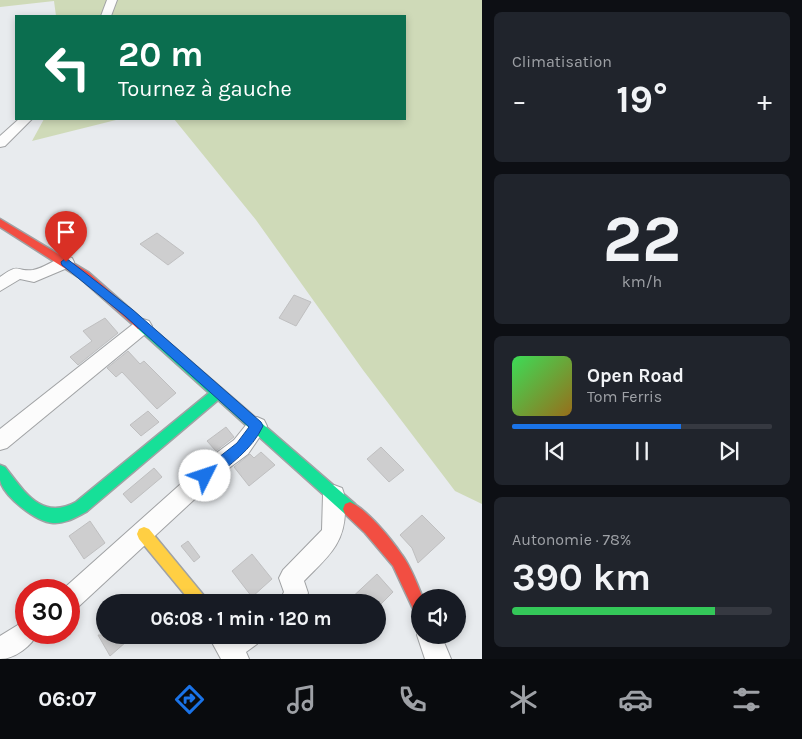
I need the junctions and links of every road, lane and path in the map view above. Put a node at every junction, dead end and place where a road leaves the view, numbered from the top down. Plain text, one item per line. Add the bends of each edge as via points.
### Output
1 (112, 0) edge
2 (106, 15) edge
3 (25, 120) edge
4 (0, 143) edge
5 (0, 222) edge
6 (66, 262) junction
7 (0, 285) edge
8 (143, 326) junction
9 (218, 393) junction
10 (257, 426) junction
11 (0, 442) edge
12 (0, 471) edge
13 (334, 495) junction
14 (144, 534) junction
15 (411, 589) edge
16 (80, 590) edge
17 (193, 594) edge
18 (295, 594) edge
19 (15, 640) edge
20 (433, 644) edge
21 (0, 651) edge
22 (438, 659) edge

1 - 2 street
3 - 4 street
5 - 6 street
6 - 7 street via 34,276 17,272
6 - 8 street
8 - 9 street
8 - 11 street
9 - 10 street
9 - 12 street via 81,507 62,516 46,515 32,508
10 - 13 street
10 - 14 street via 241,447 218,464
13 - 15 street via 370,528 398,561
13 - 18 street via 334,526 330,537 291,578
14 - 16 street
14 - 17 street
19 - 21 street
20 - 22 street

